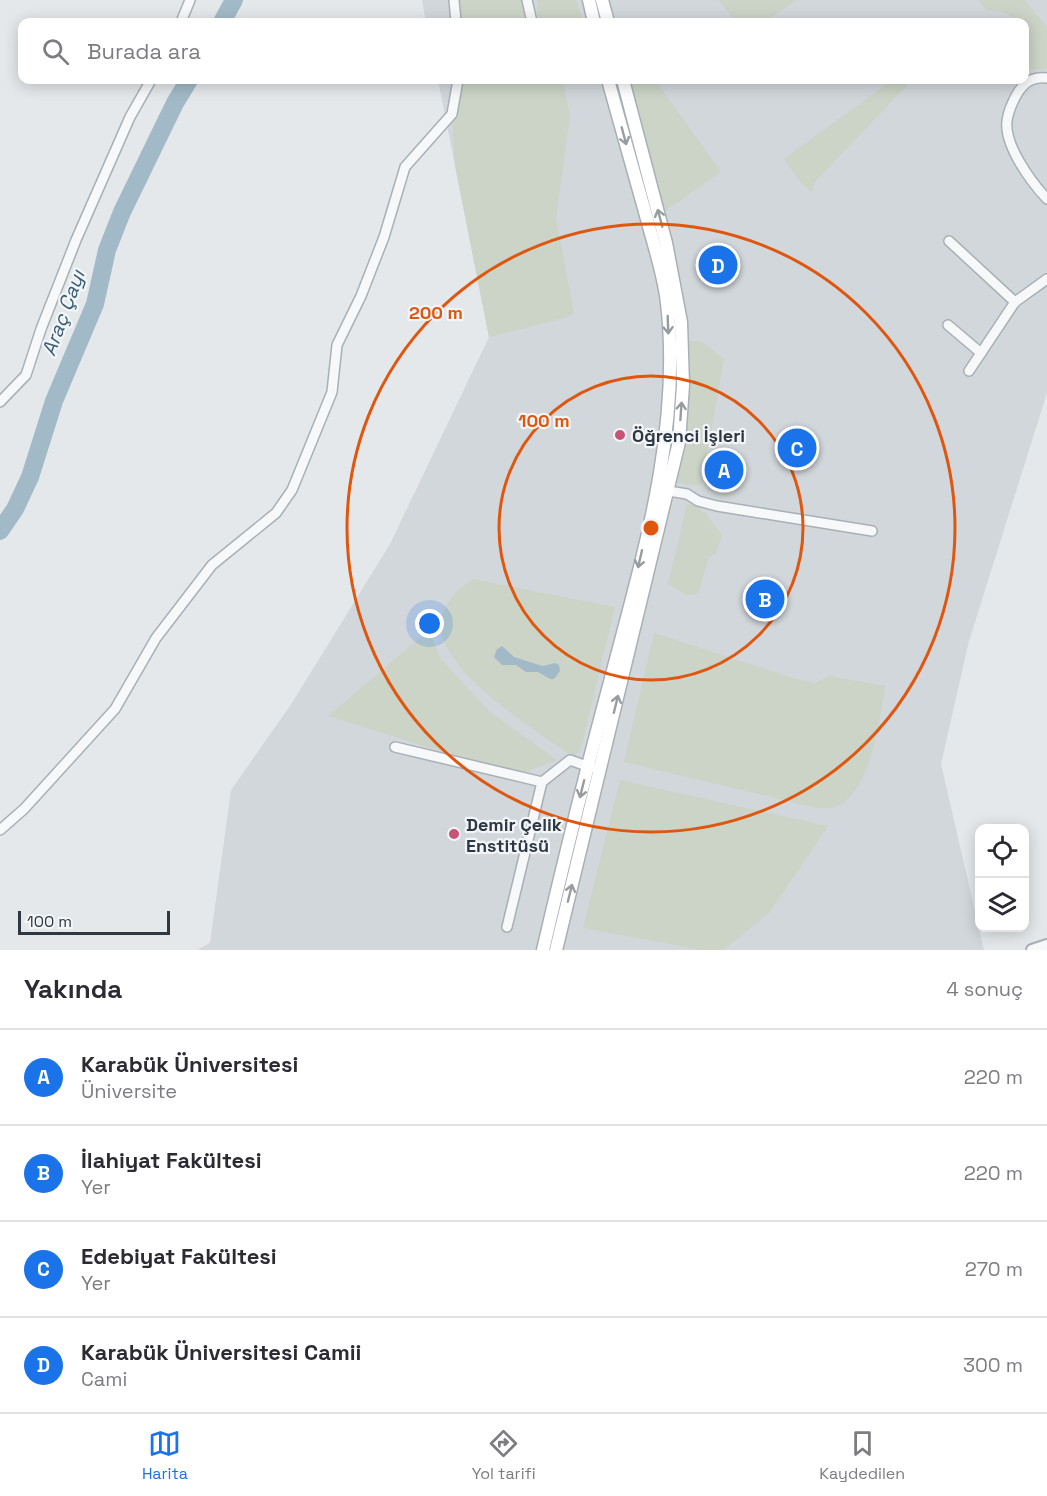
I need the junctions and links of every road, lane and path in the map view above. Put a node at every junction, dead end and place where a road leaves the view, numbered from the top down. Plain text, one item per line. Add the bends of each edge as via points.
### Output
1 (190, 0) edge
2 (454, 0) edge
3 (527, 0) edge
4 (589, 0) edge
5 (602, 0) edge
6 (183, 18) edge
7 (456, 18) edge
8 (531, 18) edge
9 (593, 18) edge
10 (607, 18) edge
11 (1047, 78) edge
12 (1029, 81) edge
13 (149, 84) edge
14 (457, 84) edge
15 (609, 84) edge
16 (624, 84) edge
17 (1023, 84) edge
18 (1047, 199) edge
19 (949, 241) dead end
20 (1047, 279) edge
21 (1015, 302) junction
22 (948, 325) dead end
23 (981, 353) junction
24 (969, 371) dead end
25 (0, 402) edge
26 (662, 490) junction
27 (872, 531) dead end
28 (395, 747) dead end
29 (587, 767) junction
30 (600, 770) junction
31 (542, 782) junction
32 (0, 830) edge
33 (507, 927) dead end
34 (1047, 945) edge
35 (543, 950) edge
36 (556, 950) edge
37 (1032, 950) edge

1 - 6 street
2 - 7 street
3 - 8 street
4 - 9 main road
5 - 10 main road
11 - 12 street
13 - 25 street via 130,117 76,240 26,375
14 - 32 street via 452,114 405,167 373,266 337,345 333,392 292,490 276,513 212,565 156,638 115,709
15 -> 26 main road via 667,302 670,379
26 -> 16 main road via 679,442 683,385 681,322 666,243
17 - 18 street via 1007,122 1013,149 1031,182
19 - 21 street
20 - 21 street
21 - 23 street
22 - 23 street
23 - 24 street
26 - 27 street via 687,494 717,506
26 -> 29 main road
30 -> 26 main road
28 - 31 street
29 - 30 street
29 - 31 street via 566,761
29 -> 35 main road
36 -> 30 main road
31 - 33 street
34 - 37 street

